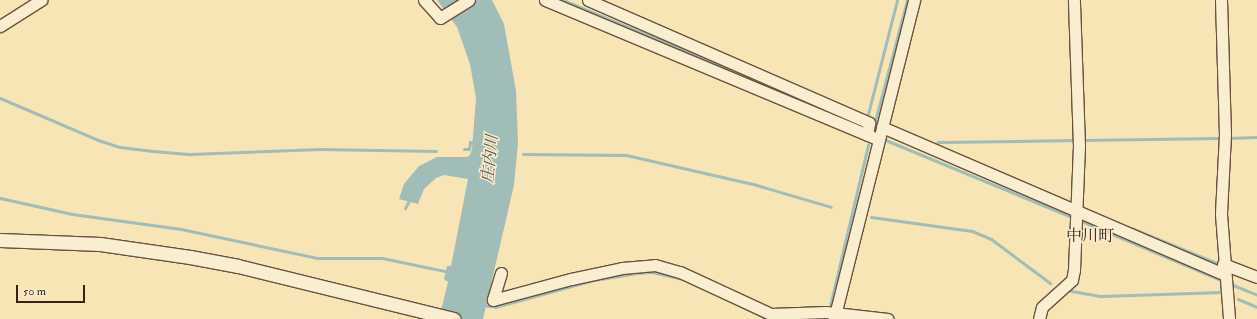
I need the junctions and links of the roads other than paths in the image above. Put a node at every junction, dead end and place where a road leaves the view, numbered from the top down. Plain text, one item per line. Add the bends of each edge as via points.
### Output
1 (41, 0) edge
2 (424, 0) edge
3 (469, 0) edge
4 (545, 0) edge
5 (588, 0) edge
6 (914, 0) edge
7 (1074, 0) edge
8 (1221, 0) edge
9 (0, 26) edge
10 (882, 127) junction
11 (867, 134) junction
12 (877, 139) junction
13 (1077, 213) junction
14 (0, 240) edge
15 (501, 273) dead end
16 (1224, 276) junction
17 (1257, 276) edge
18 (831, 314) edge
19 (454, 319) edge
20 (888, 319) edge
21 (1038, 319) edge
22 (1229, 319) edge

1 - 9 street
2 - 3 street via 440,18
4 - 11 street
5 - 11 street via 869,124
6 - 10 street
7 - 13 street via 1078,76
8 - 16 street via 1225,134 1221,214
10 - 12 street
10 - 13 street
11 - 12 street
12 - 18 street
13 - 16 street
13 - 21 street via 1072,280 1042,307
14 - 19 street via 100,244 190,257 238,266
15 - 18 street via 494,300 571,279 622,268 655,265 680,272 771,314
16 - 17 street
16 - 22 street
18 - 20 street

